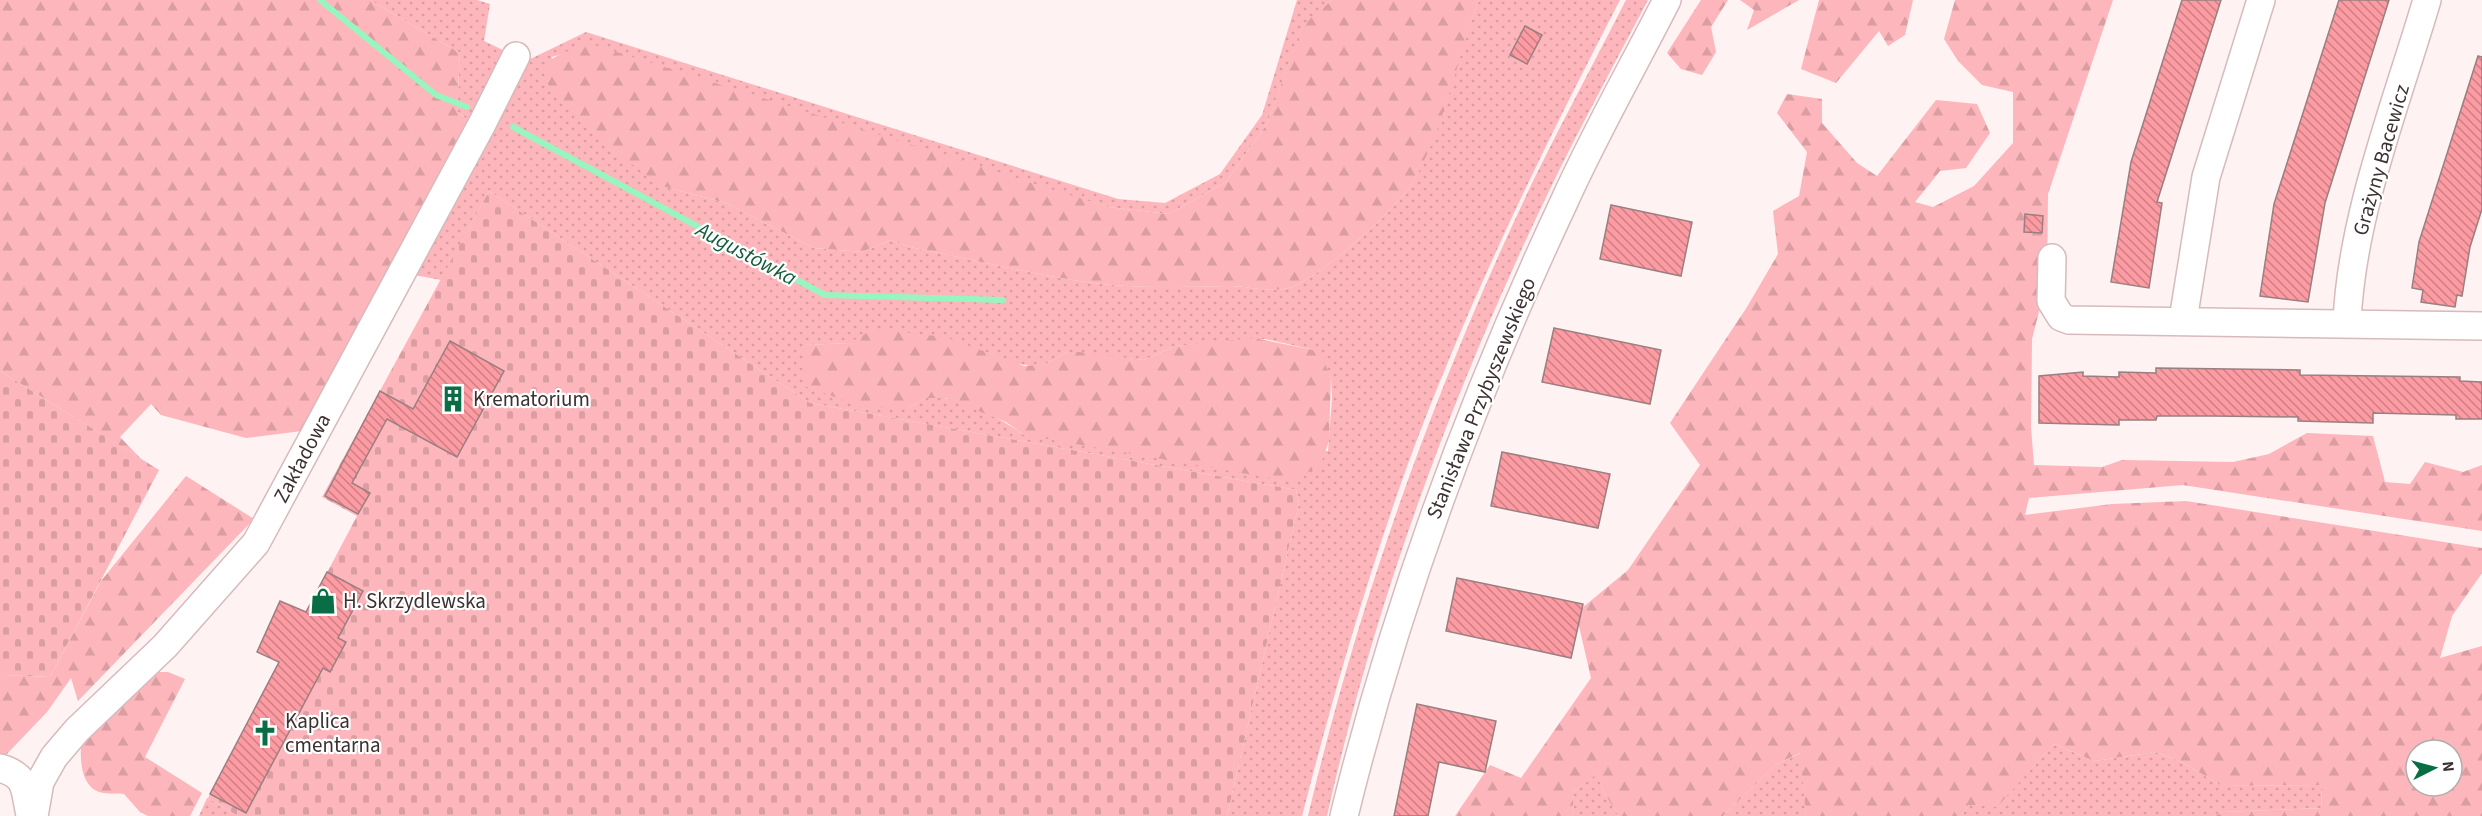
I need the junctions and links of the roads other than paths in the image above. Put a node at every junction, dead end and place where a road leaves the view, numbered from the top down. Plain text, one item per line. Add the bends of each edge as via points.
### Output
1 (1667, 0) edge
2 (2261, 0) edge
3 (2427, 0) edge
4 (516, 57) dead end
5 (2052, 258) dead end
6 (2183, 320) junction
7 (2347, 323) junction
8 (2482, 326) edge
9 (0, 768) edge
10 (32, 816) edge
11 (1344, 816) edge

1 - 11 street, Stanisława Przybyszewskiego via 1564,200 1469,418 1414,569
2 - 6 street via 2206,177
3 - 7 street, Grażyny Bacewicz via 2361,222
4 - 10 street, Zakładowa via 256,543 165,646 54,757 40,782
5 - 6 street via 2051,301 2061,317
6 - 7 street
7 - 8 street
9 - 10 street via 15,772 22,780

